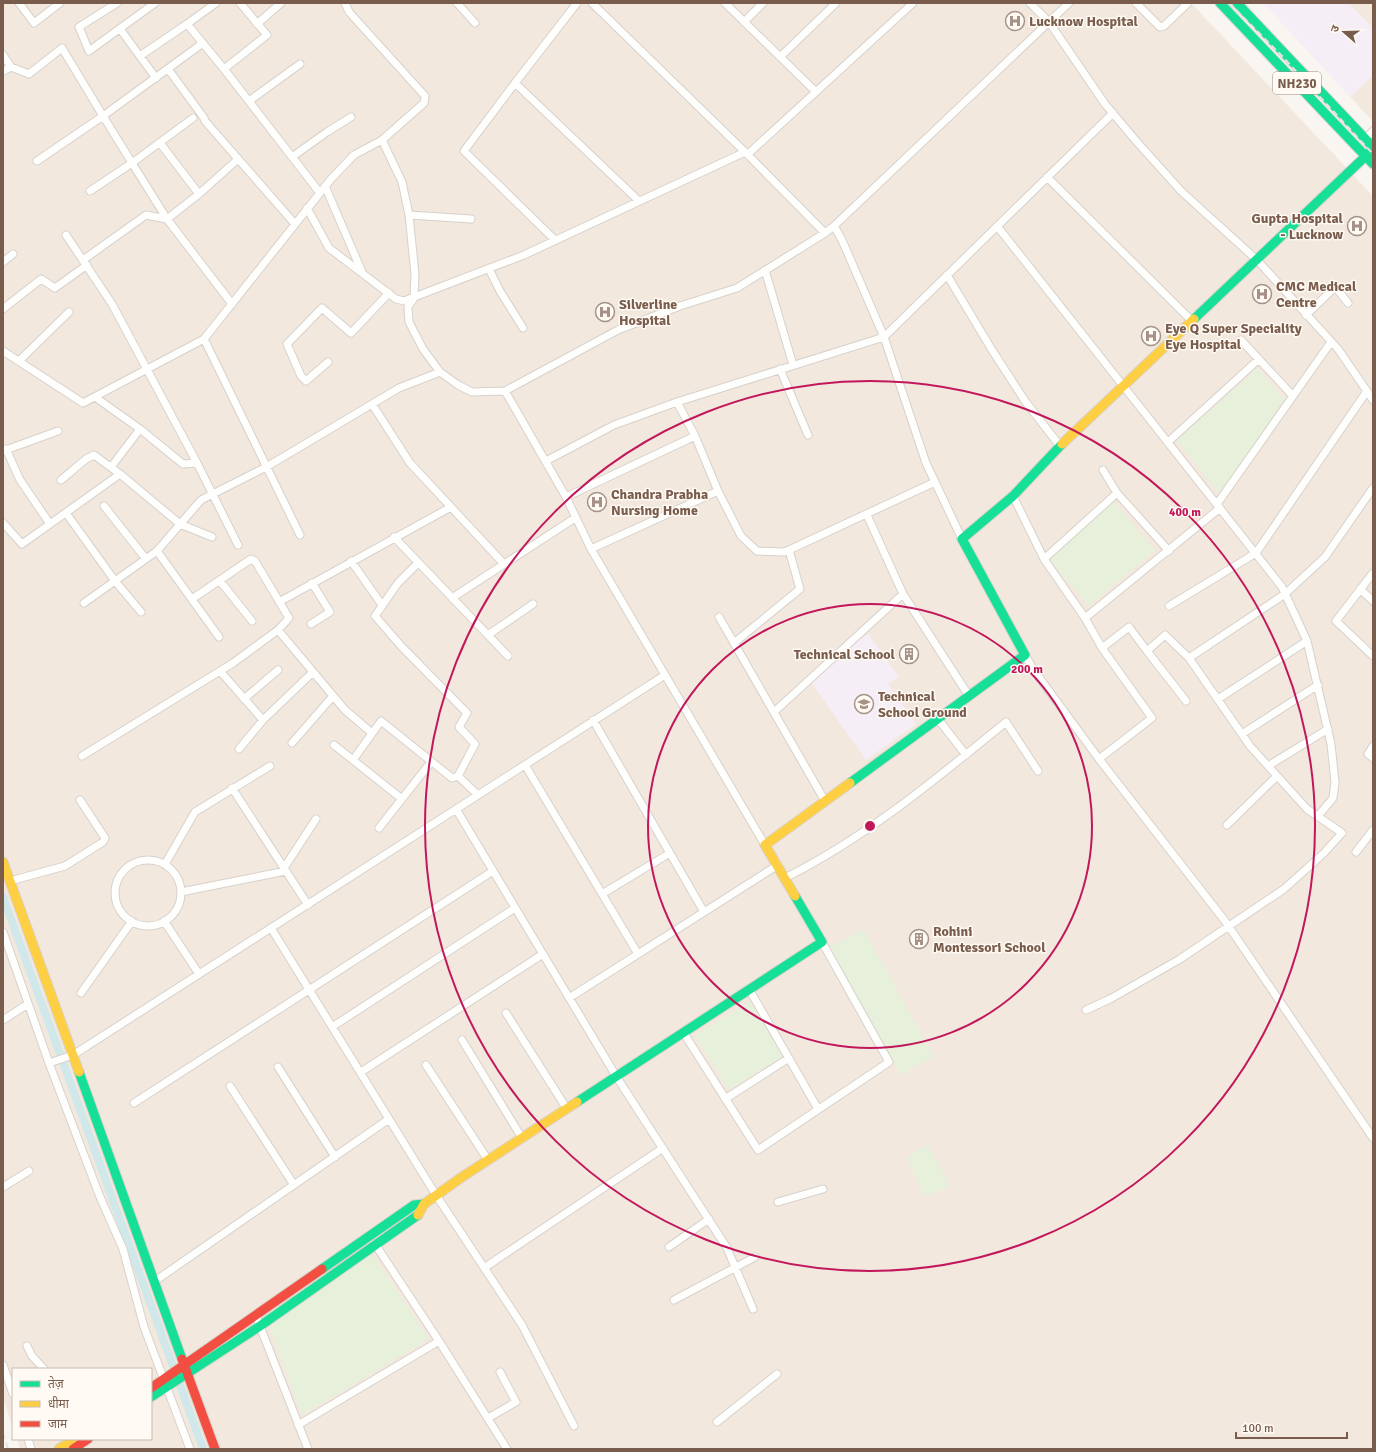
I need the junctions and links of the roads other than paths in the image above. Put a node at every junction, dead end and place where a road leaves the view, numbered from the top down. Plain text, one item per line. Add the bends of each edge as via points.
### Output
1 (19, 3) edge
2 (60, 3) edge
3 (117, 3) edge
4 (154, 3) edge
5 (216, 3) edge
6 (240, 3) edge
7 (281, 3) edge
8 (345, 3) edge
9 (457, 3) edge
10 (577, 3) edge
11 (592, 3) edge
12 (725, 3) edge
13 (763, 3) edge
14 (836, 3) edge
15 (913, 3) edge
16 (1030, 3) edge
17 (1069, 3) edge
18 (1136, 3) edge
19 (1220, 3) edge
20 (1237, 3) edge
21 (1184, 5) edge
22 (744, 22) junction
23 (1049, 22) junction
24 (475, 23) dead end
25 (187, 24) junction
26 (257, 24) junction
27 (120, 28) junction
28 (203, 43) junction
29 (3, 54) edge
30 (140, 56) junction
31 (780, 57) junction
32 (300, 64) dead end
33 (10, 67) junction
34 (168, 69) junction
35 (224, 69) junction
36 (3, 71) edge
37 (156, 78) junction
38 (515, 83) junction
39 (816, 92) junction
40 (248, 101) junction
41 (1113, 113) junction
42 (103, 116) junction
43 (193, 118) dead end
44 (351, 118) dead end
45 (1373, 132) edge
46 (1366, 139) junction
47 (382, 140) junction
48 (160, 143) junction
49 (1373, 148) edge
50 (746, 153) junction
51 (1366, 156) junction
52 (292, 157) junction
53 (237, 160) junction
54 (37, 161) dead end
55 (132, 163) junction
56 (1373, 164) edge
57 (1047, 177) junction
58 (325, 186) junction
59 (90, 191) dead end
60 (320, 193) junction
61 (199, 194) junction
62 (639, 201) junction
63 (307, 208) junction
64 (409, 215) junction
65 (166, 219) junction
66 (471, 219) dead end
67 (295, 224) junction
68 (834, 226) junction
69 (997, 226) junction
70 (825, 232) junction
71 (66, 235) dead end
72 (555, 240) junction
73 (13, 254) dead end
74 (1257, 260) junction
75 (3, 262) edge
76 (85, 262) junction
77 (488, 269) junction
78 (766, 270) junction
79 (363, 272) junction
80 (947, 275) junction
81 (389, 293) junction
82 (414, 298) junction
83 (1348, 303) dead end
84 (232, 304) junction
85 (3, 309) edge
86 (69, 312) dead end
87 (1306, 314) junction
88 (1192, 321) junction
89 (524, 328) dead end
90 (884, 337) junction
91 (204, 339) junction
92 (1241, 340) dead end
93 (1331, 342) junction
94 (3, 351) edge
95 (1259, 359) junction
96 (19, 361) junction
97 (328, 362) dead end
98 (793, 365) junction
99 (146, 370) junction
100 (780, 370) junction
101 (440, 372) junction
102 (1124, 386) junction
103 (505, 391) junction
104 (1367, 391) junction
105 (1293, 396) junction
106 (95, 397) junction
107 (1373, 400) edge
108 (677, 402) junction
109 (372, 404) junction
110 (140, 429) junction
111 (58, 431) dead end
112 (808, 435) dead end
113 (695, 436) junction
114 (1168, 442) junction
115 (1060, 446) junction
116 (4, 450) edge
117 (546, 461) junction
118 (197, 463) junction
119 (268, 466) junction
120 (111, 467) junction
121 (1104, 470) dead end
122 (120, 474) junction
123 (62, 480) dead end
124 (935, 482) junction
125 (1373, 488) edge
126 (718, 491) junction
127 (1116, 493) junction
128 (213, 494) junction
129 (1013, 496) junction
130 (566, 497) junction
131 (104, 506) dead end
132 (1218, 506) junction
133 (451, 507) junction
134 (66, 513) junction
135 (867, 515) junction
136 (576, 518) junction
137 (3, 523) edge
138 (50, 524) junction
139 (180, 524) junction
140 (300, 535) dead end
141 (212, 537) dead end
142 (394, 537) junction
143 (962, 539) junction
144 (238, 545) dead end
145 (591, 549) junction
146 (789, 550) junction
147 (157, 551) junction
148 (1169, 551) junction
149 (1256, 554) junction
150 (146, 559) junction
151 (1044, 559) junction
152 (351, 561) junction
153 (418, 563) junction
154 (504, 564) junction
155 (1373, 573) edge
156 (115, 581) junction
157 (220, 581) junction
158 (312, 582) junction
159 (1360, 589) junction
160 (903, 594) junction
161 (1285, 594) junction
162 (452, 598) junction
163 (192, 599) junction
164 (279, 602) junction
165 (1373, 602) edge
166 (84, 603) dead end
167 (533, 604) dead end
168 (382, 605) junction
169 (1169, 606) dead end
170 (141, 612) dead end
171 (719, 617) dead end
172 (1085, 618) junction
173 (252, 621) dead end
174 (311, 624) dead end
175 (278, 630) junction
176 (488, 635) junction
177 (219, 637) dead end
178 (1307, 640) junction
179 (734, 643) junction
180 (1102, 648) junction
181 (1147, 650) junction
182 (1026, 655) junction
183 (508, 656) dead end
184 (1373, 656) edge
185 (1189, 658) junction
186 (278, 670) dead end
187 (220, 671) junction
188 (313, 672) junction
189 (665, 675) junction
190 (1318, 685) junction
191 (333, 696) junction
192 (969, 696) junction
193 (244, 699) junction
194 (1218, 699) junction
195 (1186, 701) dead end
196 (774, 712) junction
197 (938, 719) junction
198 (263, 720) junction
199 (594, 720) junction
200 (1328, 728) junction
201 (372, 733) junction
202 (1242, 734) junction
203 (292, 743) dead end
204 (334, 745) dead end
205 (1373, 746) edge
206 (240, 749) dead end
207 (966, 755) junction
208 (82, 756) dead end
209 (1373, 758) edge
210 (1100, 759) junction
211 (352, 760) junction
212 (432, 762) junction
213 (525, 765) junction
214 (270, 766) dead end
215 (1268, 766) junction
216 (1038, 771) dead end
217 (458, 776) junction
218 (1278, 776) junction
219 (232, 788) junction
220 (478, 794) junction
221 (402, 799) junction
222 (80, 800) dead end
223 (825, 801) junction
224 (456, 809) junction
225 (1318, 816) junction
226 (316, 819) dead end
227 (1228, 825) dead end
228 (379, 828) dead end
229 (1373, 830) edge
230 (765, 845) junction
231 (1356, 852) dead end
232 (670, 853) junction
233 (3, 862) edge
234 (165, 864) junction
235 (778, 865) junction
236 (285, 870) junction
237 (493, 871) junction
238 (785, 878) junction
239 (10, 881) junction
240 (181, 892) junction
241 (602, 894) junction
242 (308, 905) junction
243 (515, 908) junction
244 (704, 912) junction
245 (132, 921) junction
246 (164, 921) junction
247 (1228, 925) junction
248 (271, 928) junction
249 (3, 932) edge
250 (822, 942) junction
251 (5, 943) edge
252 (543, 954) junction
253 (638, 954) junction
254 (199, 974) junction
255 (309, 988) junction
256 (749, 989) junction
257 (81, 993) dead end
258 (569, 998) junction
259 (28, 1004) junction
260 (1086, 1010) dead end
261 (506, 1013) dead end
262 (3, 1020) edge
263 (332, 1027) junction
264 (683, 1032) junction
265 (462, 1040) dead end
266 (71, 1056) junction
267 (789, 1058) junction
268 (51, 1063) junction
269 (426, 1065) dead end
270 (278, 1067) dead end
271 (360, 1072) junction
272 (616, 1076) junction
273 (230, 1086) dead end
274 (726, 1099) junction
275 (134, 1103) dead end
276 (567, 1108) junction
277 (818, 1109) junction
278 (389, 1119) junction
279 (522, 1138) junction
280 (1373, 1138) edge
281 (663, 1148) junction
282 (335, 1157) junction
283 (488, 1160) junction
284 (29, 1170) dead end
285 (4, 1185) edge
286 (294, 1185) junction
287 (823, 1189) dead end
288 (436, 1195) junction
289 (778, 1202) dead end
290 (424, 1204) junction
291 (709, 1219) junction
292 (375, 1244) junction
293 (669, 1247) dead end
294 (755, 1257) dead end
295 (736, 1267) junction
296 (484, 1268) junction
297 (155, 1281) junction
298 (674, 1300) dead end
299 (753, 1309) dead end
300 (256, 1316) junction
301 (260, 1326) junction
302 (439, 1341) junction
303 (27, 1346) dead end
304 (3, 1365) edge
305 (43, 1368) edge
306 (184, 1370) junction
307 (500, 1372) dead end
308 (777, 1374) dead end
309 (166, 1382) junction
310 (152, 1388) edge
311 (12, 1391) edge
312 (152, 1396) edge
313 (488, 1418) junction
314 (717, 1422) dead end
315 (298, 1424) junction
316 (574, 1426) dead end
317 (73, 1440) edge
318 (86, 1440) edge
319 (59, 1449) edge
320 (73, 1449) edge
321 (190, 1449) edge
322 (215, 1449) edge
323 (308, 1449) edge
324 (507, 1449) edge

1 - 2 street via 34,23
3 - 27 street via 79,28 89,51
4 - 27 street
5 - 25 street
6 - 26 street
7 - 26 street
8 - 47 street via 349,12 425,96 424,103
9 - 24 street
10 - 38 street
11 - 50 street
12 - 22 street
13 - 22 street
14 - 31 street
15 - 39 street
16 - 23 street
17 - 23 street
18 - 21 street via 1160,27
19 - 51 main road, NH230
20 - 46 main road, NH230
22 - 31 street
23 - 41 street
23 - 68 street
25 - 28 street
25 - 30 street
26 - 35 street via 266,35
27 - 30 street
28 - 34 street
28 - 35 street
29 - 33 street
30 - 37 street
31 - 39 street
32 - 40 street
33 - 36 street
33 - 42 street via 29,74 62,48
34 - 37 street
34 - 53 street
35 - 40 street
37 - 42 street
38 - 62 street
38 - 72 street via 464,151
39 - 50 street
40 - 52 street
41 - 57 street
41 - 74 street via 1182,191
42 - 54 street
42 - 55 street
43 - 48 street
44 - 52 street
45 - 46 street
46 - 49 main road, NH230
47 - 58 street via 354,155
47 - 64 street via 402,182
48 - 55 street
48 - 61 street
49 - 51 main road
50 - 62 street
50 - 70 street
51 - 56 main road, NH230
51 - 74 main road
52 - 60 street
53 - 61 street
53 - 67 street
55 - 59 street
55 - 65 street
57 - 69 street
57 - 88 street
58 - 60 street
58 - 79 street
60 - 63 street
61 - 65 street
62 - 72 street
63 - 67 street
63 - 79 street via 329,248
64 - 66 street
64 - 82 street
65 - 76 street via 146,215
65 - 84 street
67 - 84 street
68 - 70 street
68 - 90 street
69 - 80 street
69 - 102 street
70 - 78 street
71 - 76 street
72 - 77 street
73 - 75 street
74 - 87 street
74 - 88 main road
76 - 85 street via 55,288 41,279
76 - 99 street via 112,304
77 - 82 street
77 - 89 street
78 - 98 street
78 - 103 street via 737,288 618,330
79 - 81 street
80 - 90 street
80 - 115 street via 1017,388
81 - 82 street via 400,300
81 - 97 street via 351,333 322,308 287,344 301,376 306,381
82 - 101 street via 408,307 409,322 423,349
83 - 87 street via 1337,289 1333,289
84 - 91 street
86 - 96 street
87 - 93 street
88 - 102 main road
90 - 98 street
90 - 124 street via 926,463
91 - 99 street
91 - 119 street
92 - 95 street
93 - 104 street
93 - 105 street
94 - 96 street
95 - 105 street
95 - 114 street
96 - 106 street via 83,404
98 - 100 street
99 - 106 street
99 - 118 street
100 - 108 street
100 - 112 street
101 - 103 street via 472,392
101 - 109 street via 399,388
102 - 114 street
102 - 115 main road
103 - 117 street
104 - 107 street
104 - 149 street
105 - 132 street
106 - 110 street
108 - 113 street
108 - 117 street via 614,425
109 - 119 street
109 - 133 street via 410,463
110 - 118 street via 183,464
110 - 120 street
111 - 116 street
113 - 126 street
113 - 130 street
114 - 132 street
115 - 129 main road
116 - 138 street via 20,480
117 - 130 street
118 - 128 street
119 - 128 street
119 - 140 street
120 - 122 street
120 - 123 street via 94,455
121 - 127 street
122 - 134 street
122 - 139 street
124 - 135 street
124 - 143 street
125 - 161 street via 1325,557
126 - 145 street
126 - 146 street via 741,536 758,551
127 - 148 street
127 - 151 street
128 - 139 street via 201,500
128 - 144 street
129 - 143 main road
129 - 151 street
130 - 136 street
131 - 150 street
132 - 148 street
132 - 149 street
133 - 142 street
133 - 154 street
134 - 138 street
134 - 156 street
135 - 146 street
135 - 160 street
136 - 145 street
136 - 154 street
137 - 138 street via 22,544
139 - 141 street
139 - 147 street
142 - 152 street
142 - 153 street
143 - 182 main road
145 - 189 street
146 - 179 street via 800,589
147 - 150 street
147 - 163 street
148 - 172 street
149 - 161 street
149 - 169 street
150 - 156 street
151 - 172 street
152 - 158 street
152 - 168 street
153 - 162 street
153 - 168 street via 398,582
154 - 162 street
155 - 159 street
156 - 166 street
156 - 170 street
157 - 163 street
157 - 164 street via 251,559 255,561
157 - 173 street
158 - 164 street
158 - 174 street via 330,612
159 - 165 street
159 - 184 street via 1336,621
160 - 192 street
160 - 196 street
161 - 178 street
161 - 185 street
162 - 176 street
163 - 177 street
164 - 175 street via 289,618
167 - 176 street
168 - 217 street via 375,616 377,619 467,714 459,727 475,744
171 - 179 street
172 - 180 street
175 - 187 street
175 - 188 street
176 - 183 street
178 - 190 street
178 - 194 street
179 - 196 street
180 - 181 street via 1129,627
180 - 210 street via 1152,718
181 - 185 street via 1165,635
181 - 195 street
182 - 192 main road
182 - 210 street
185 - 194 street
186 - 193 street
187 - 193 street
187 - 208 street
188 - 191 street
188 - 198 street
189 - 199 street
189 - 230 street
190 - 200 street
190 - 202 street
191 - 201 street
191 - 203 street
192 - 197 main road
193 - 198 street
194 - 202 street
196 - 223 street
197 - 207 street
197 - 223 main road
198 - 206 street
199 - 213 street
199 - 232 street
200 - 215 street
200 - 225 street via 1335,782 1333,798
201 - 211 street
201 - 212 street via 381,721
202 - 215 street
204 - 211 street
205 - 209 street via 1368,754
207 - 216 street via 1006,722
207 - 238 street via 903,806 867,831
210 - 247 street
211 - 221 street
212 - 217 street via 452,778
212 - 221 street
213 - 220 street
213 - 241 street
214 - 219 street
215 - 218 street
217 - 220 street
218 - 225 street via 1307,809
218 - 227 street
219 - 234 street via 195,812
219 - 236 street
220 - 224 street
221 - 228 street
222 - 239 street via 105,838 103,842 65,866
223 - 230 main road
224 - 237 street
224 - 242 street
225 - 247 street via 1342,833 1284,889
226 - 236 street
229 - 231 street
230 - 235 main road
232 - 241 street
232 - 244 street
233 - 239 main road
234 - 240 street via 176,874
234 - 245 street via 152,860 140,861 129,866 120,876 116,886 116,901 123,914
235 - 238 main road
235 - 244 street
236 - 240 street
236 - 242 street
237 - 243 street
237 - 255 street
238 - 250 main road
239 - 266 main road
240 - 246 street via 177,910
241 - 253 street
242 - 248 street
243 - 252 street
243 - 263 street
244 - 253 street
245 - 246 street via 146,926
245 - 257 street
246 - 254 street
247 - 260 street via 1180,959
247 - 280 street
248 - 254 street
248 - 255 street
249 - 251 street
250 - 256 main road
250 - 277 street via 889,1062
251 - 259 street
252 - 258 street
252 - 271 street
253 - 258 street
254 - 266 street
255 - 263 street
255 - 275 street
256 - 264 main road
256 - 267 street
258 - 272 street
259 - 262 street
259 - 268 street
261 - 276 street
263 - 271 street
264 - 272 main road
264 - 274 street
265 - 279 street
266 - 268 street
266 - 297 main road
267 - 274 street
267 - 277 street
268 - 309 street via 100,1196 123,1249 144,1327
269 - 283 street
270 - 282 street
271 - 278 street
272 - 276 main road
272 - 281 street
273 - 286 street
274 - 277 street via 758,1150
276 - 279 main road
278 - 282 street
278 - 288 street
279 - 283 main road
281 - 291 street
281 - 296 street
282 - 286 street
283 - 288 main road
284 - 285 street
286 - 297 street
287 - 289 street
288 - 290 main road
288 - 296 street
290 - 292 main road via 420,1213
290 - 300 main road via 414,1205
291 - 293 street
291 - 295 street
292 - 301 main road
292 - 302 street
294 - 295 street
295 - 298 street
295 - 299 street
296 - 316 street via 522,1325
297 - 306 main road
300 - 301 street
300 - 306 main road
301 - 306 main road
301 - 315 street
302 - 313 street
302 - 315 street
303 - 305 street
304 - 311 street
306 - 309 main road
306 - 322 main road
307 - 313 street via 516,1402
308 - 314 street
309 - 310 main road
309 - 312 main road
309 - 321 street
313 - 324 street
315 - 323 street
317 - 319 main road
318 - 320 main road

